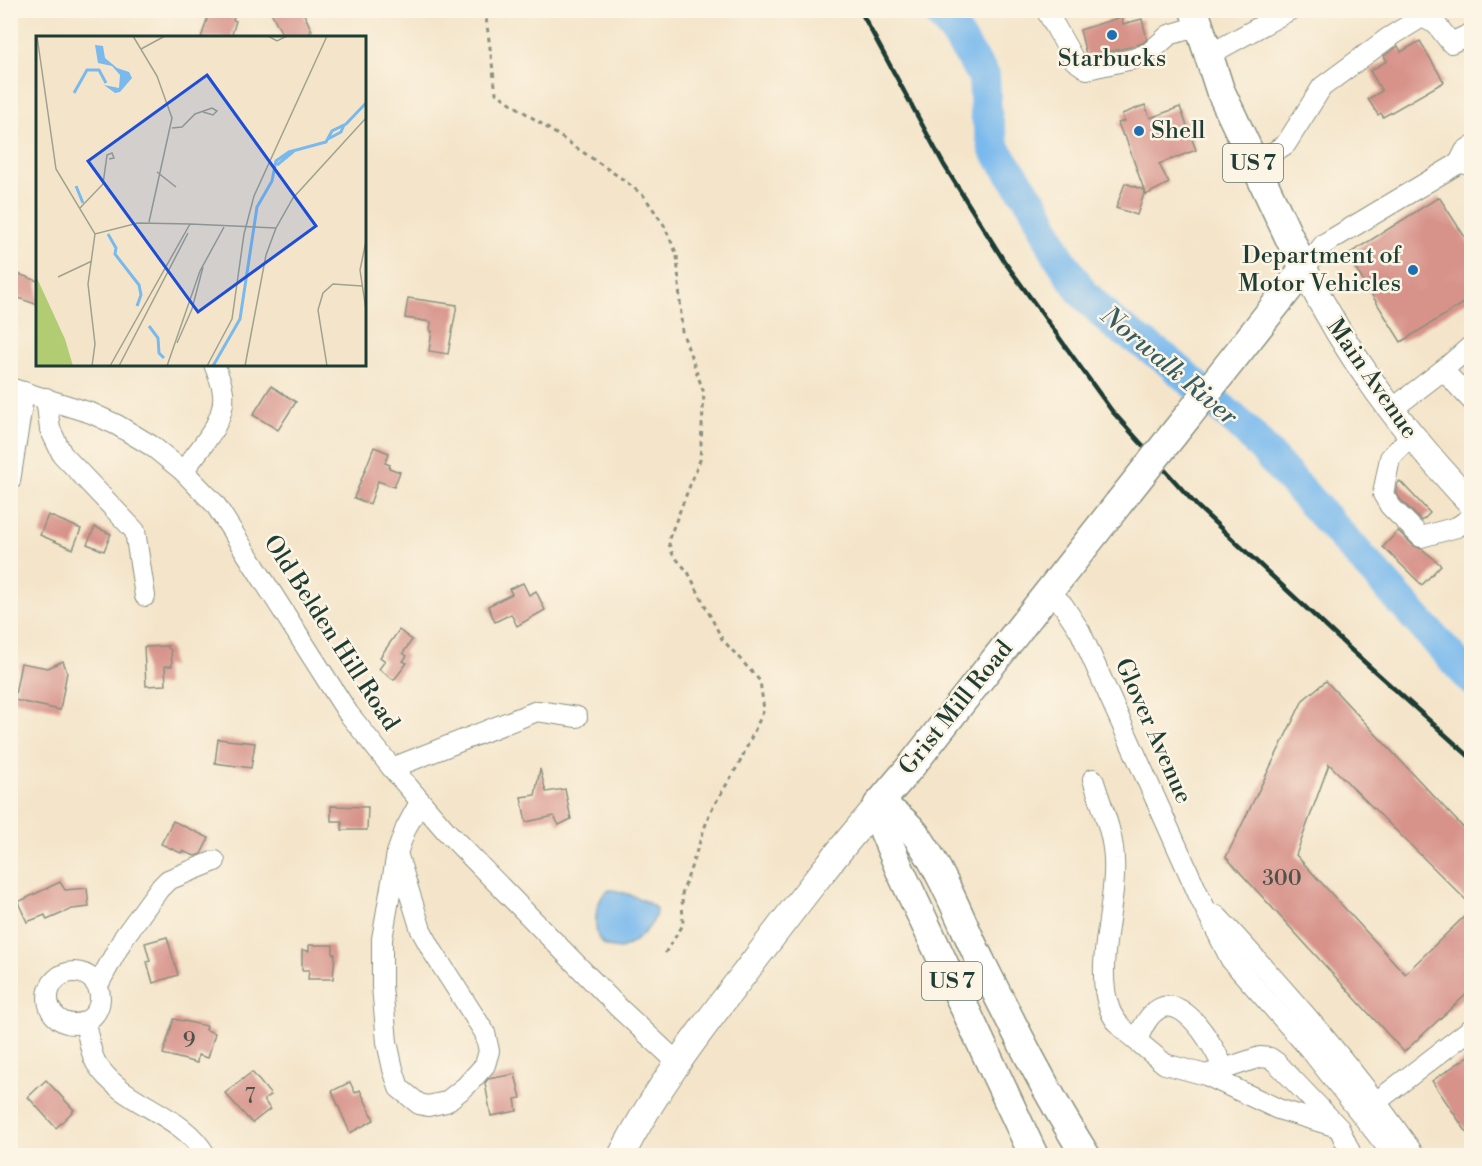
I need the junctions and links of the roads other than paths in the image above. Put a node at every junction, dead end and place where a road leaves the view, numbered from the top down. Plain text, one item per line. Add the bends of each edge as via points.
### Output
1 (1046, 10) edge
2 (1290, 10) edge
3 (1267, 17) edge
4 (1196, 19) edge
5 (1472, 33) edge
6 (1207, 56) junction
7 (1472, 146) edge
8 (1465, 164) edge
9 (1254, 165) junction
10 (1304, 269) junction
11 (1472, 345) edge
12 (215, 366) edge
13 (1443, 370) junction
14 (17, 390) edge
15 (46, 398) junction
16 (1472, 401) edge
17 (1391, 410) junction
18 (1411, 436) junction
19 (183, 471) junction
20 (10, 481) edge
21 (1472, 504) edge
22 (1472, 517) edge
23 (1049, 591) junction
24 (145, 596) dead end
25 (577, 717) dead end
26 (392, 768) junction
27 (1093, 779) dead end
28 (420, 802) junction
29 (878, 805) junction
30 (397, 853) junction
31 (215, 861) dead end
32 (98, 985) junction
33 (85, 1022) junction
34 (1472, 1028) edge
35 (1137, 1041) junction
36 (677, 1062) junction
37 (1215, 1072) junction
38 (1369, 1107) junction
39 (1339, 1128) junction
40 (206, 1155) edge
41 (621, 1155) edge
42 (1034, 1155) edge
43 (1086, 1155) edge
44 (1352, 1155) edge
45 (1394, 1155) edge
46 (1415, 1155) edge

1 - 4 street via 1074,60 1087,69 1149,53
2 - 3 street
3 - 6 street
4 - 6 highway, Main Avenue / US 7
5 - 9 street via 1451,44 1436,24 1422,17 1322,87 1286,144
6 - 9 highway, Main Avenue / US 7
7 - 8 street via 1465,151
8 - 10 street via 1324,244
9 - 10 highway, Main Avenue / US 7
10 - 17 main road, Main Avenue via 1326,314
10 - 23 highway, Grist Mill Road, bridge
11 - 13 street
12 - 19 street via 223,389 220,414
13 - 16 street
13 - 17 street
14 - 15 street, Old Belden Hill Road
14 - 20 street
15 - 19 street, Old Belden Hill Road via 117,425
15 - 24 street via 50,429 62,454 135,531
17 - 18 main road, Main Avenue
18 - 21 main road, Main Avenue
18 - 22 street via 1390,458 1383,494 1390,506 1421,537 1456,527
19 - 26 street, Old Belden Hill Road via 215,504 348,713
23 - 29 highway, Grist Mill Road
23 - 38 street, Glover Avenue via 1080,631 1200,898 1280,985
25 - 26 street via 537,711
26 - 28 street, Old Belden Hill Road
27 - 35 street via 1114,858 1103,983 1110,1012
28 - 30 street
28 - 36 street, Old Belden Hill Road via 619,1008
29 - 36 main road, Grist Mill Road via 826,865
29 - 42 highway, US 7 via 900,870
29 - 43 highway, US 7 via 906,822 929,854 1027,1055
30 - 30 street via 382,939 387,1042 399,1088 419,1104 428,1106 446,1102 466,1086 485,1065 489,1051 485,1033 421,930
31 - 32 street via 168,880 159,889 124,937
32 - 33 street via 98,1010
32 - 33 street via 84,973 65,973 51,985 48,1004 58,1019
33 - 40 street via 95,1061 110,1080 141,1104 175,1122
34 - 38 street
35 - 37 street via 1165,1064
35 - 37 street via 1143,1024 1155,1011 1172,1006 1186,1011 1214,1045
36 - 41 main road, Grist Mill Road
37 - 39 street via 1278,1109
37 - 39 street via 1250,1059 1270,1058
38 - 39 street
38 - 45 street, Glover Avenue
38 - 46 street, Glover Avenue
39 - 44 street

